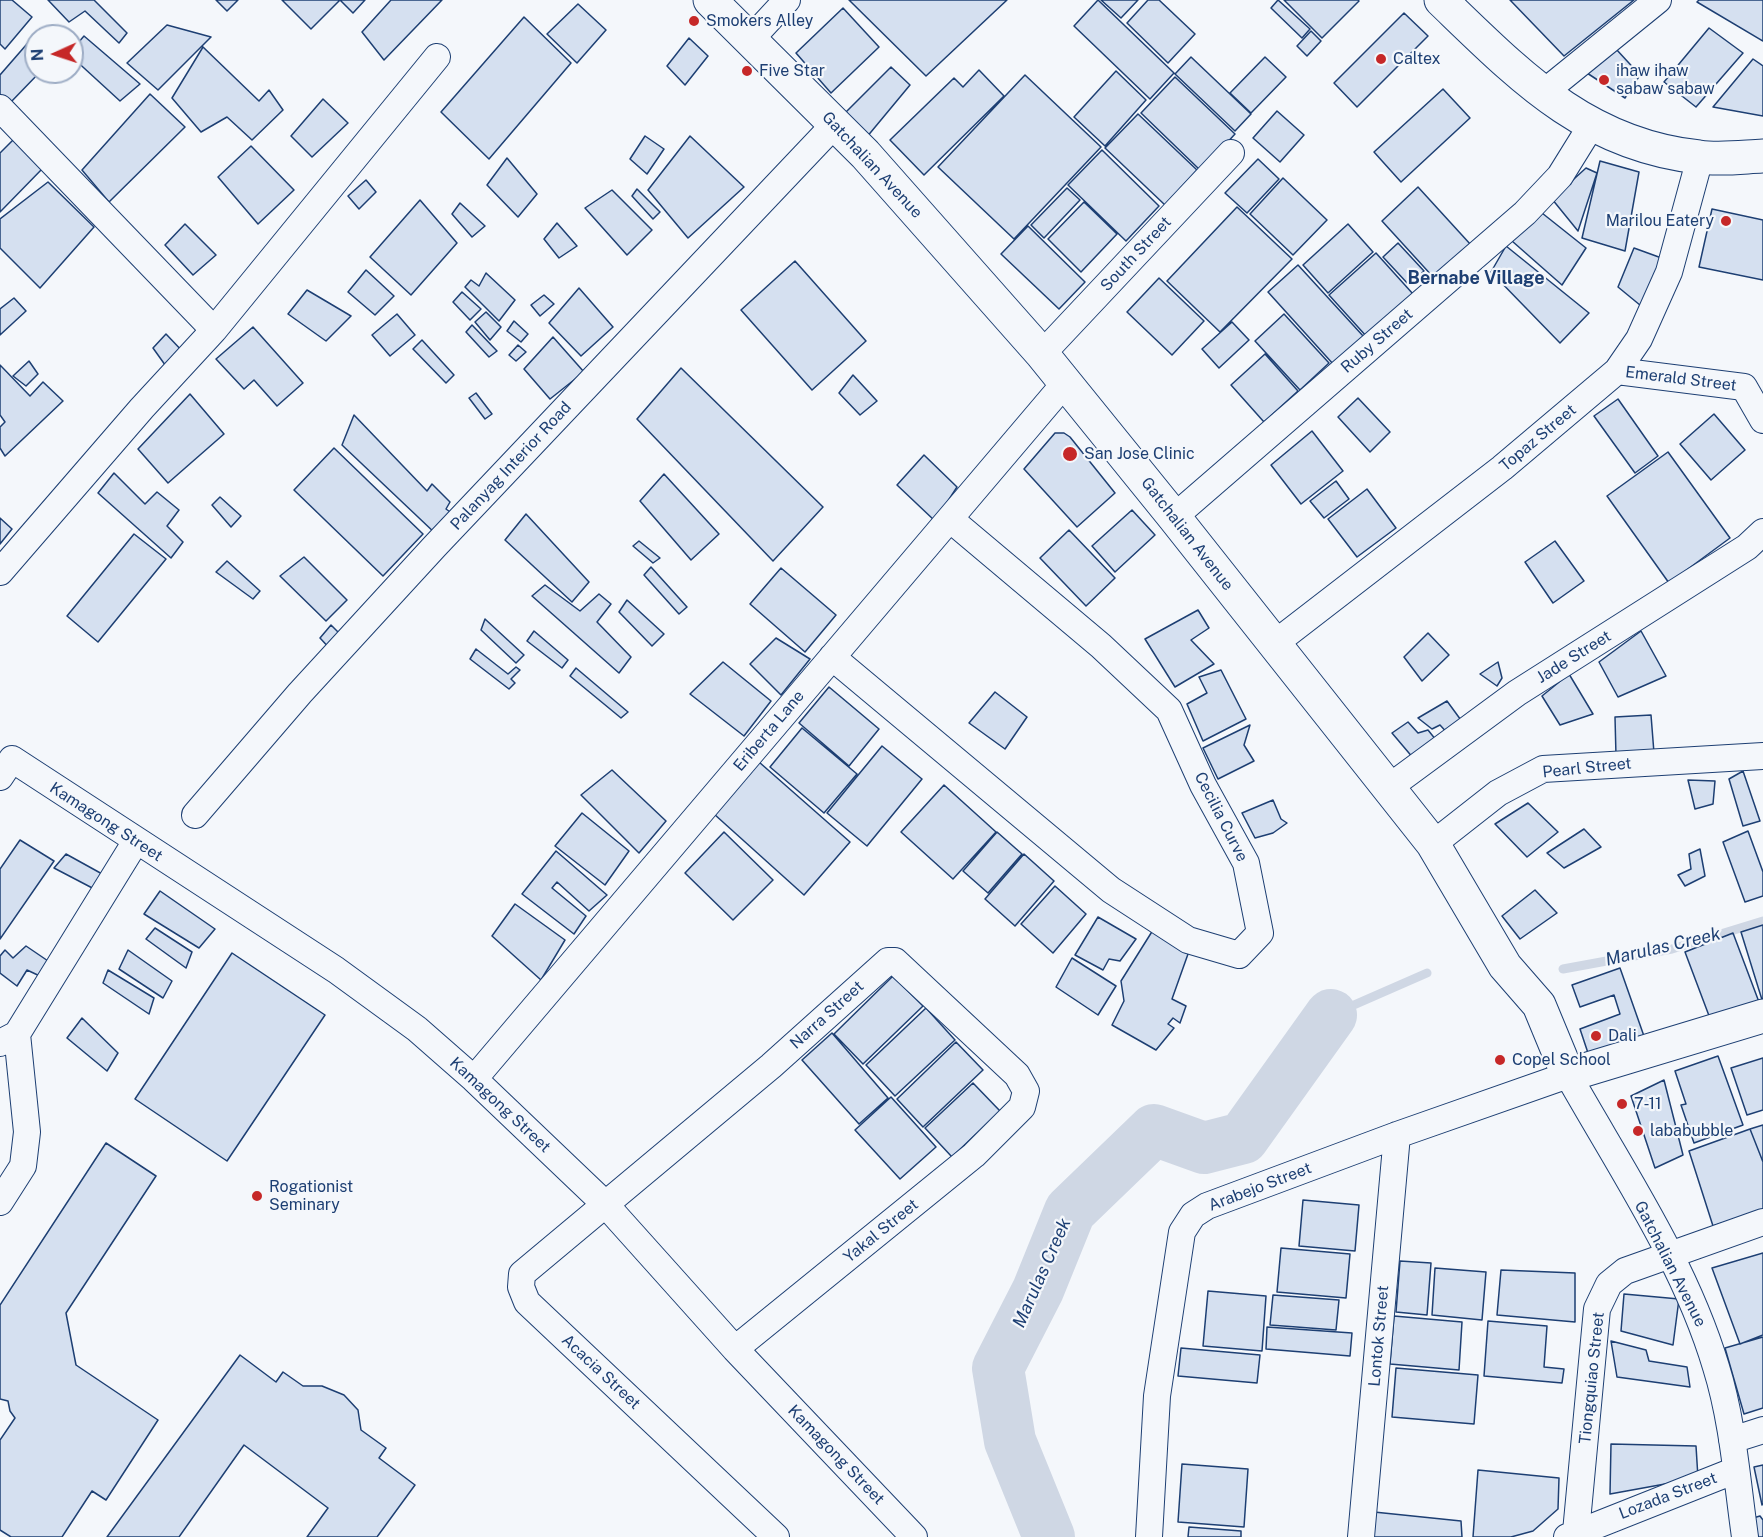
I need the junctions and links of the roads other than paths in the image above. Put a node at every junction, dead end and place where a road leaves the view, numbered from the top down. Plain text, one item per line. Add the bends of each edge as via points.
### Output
1 (710, 0) edge
2 (787, 0) edge
3 (1442, 0) edge
4 (1658, 0) edge
5 (750, 40) junction
6 (437, 57) dead end
7 (1542, 94) junction
8 (0, 108) edge
9 (835, 124) junction
10 (1591, 126) junction
11 (1231, 153) dead end
12 (1763, 156) edge
13 (1700, 158) junction
14 (214, 330) junction
15 (1042, 354) junction
16 (1617, 371) junction
17 (1065, 383) junction
18 (1763, 420) edge
19 (1174, 517) junction
20 (950, 519) junction
21 (1763, 532) edge
22 (0, 572) edge
23 (1274, 644) junction
24 (832, 657) junction
25 (1763, 756) edge
26 (6, 768) edge
27 (1388, 788) junction
28 (195, 815) dead end
29 (136, 841) junction
30 (1433, 844) junction
31 (1763, 1016) edge
32 (9, 1038) edge
33 (1568, 1075) junction
34 (474, 1079) junction
35 (1022, 1107) joint
36 (1397, 1135) junction
37 (0, 1202) edge
38 (605, 1204) junction
39 (1763, 1222) edge
40 (1668, 1254) junction
41 (735, 1349) junction
42 (1763, 1430) edge
43 (1732, 1440) junction
44 (1736, 1470) junction
45 (1571, 1535) edge
46 (776, 1537) edge
47 (914, 1537) edge
48 (1149, 1537) edge
49 (1360, 1537) edge
50 (1745, 1537) edge

1 - 5 street, Gatchalian Avenue
2 - 5 street
3 - 7 street
4 - 7 street
5 - 9 street, Gatchalian Avenue
6 - 14 street
7 - 10 street
8 - 14 street
9 - 15 street, Gatchalian Avenue
9 - 28 street, Palanyag Interior Road via 435,546
10 - 13 street via 1657,150
10 - 19 street, Ruby Street via 1560,176 1525,213
11 - 15 street, South Street
12 - 13 street
13 - 16 street, Topaz Street via 1670,272 1639,339
14 - 22 street
15 - 17 street, Gatchalian Avenue
16 - 18 street, Emerald Street via 1744,387
16 - 23 street, Topaz Street via 1502,468
17 - 19 street, Gatchalian Avenue
17 - 20 street, Eriberta Lane
19 - 23 street, Gatchalian Avenue
20 - 24 street, Eriberta Lane
20 - 24 street, Cecilia Curve via 1101,646 1169,710 1203,785 1246,863 1260,933 1239,955 1188,940 1111,890
21 - 27 street, Jade Street via 1747,548 1518,693
23 - 27 street, Gatchalian Avenue
24 - 34 street, Eriberta Lane
25 - 30 street, Pearl Street via 1543,769 1498,793
26 - 29 street, Kamagong Street
27 - 30 street, Gatchalian Avenue
29 - 32 street
29 - 34 street, Kamagong Street via 336,970 417,1029
30 - 33 street, Gatchalian Avenue via 1505,966 1524,1016
31 - 33 street
32 - 37 street via 27,1132 23,1166
33 - 36 street, Arabejo Street
33 - 40 street, Gatchalian Avenue
34 - 38 street, Kamagong Street
35 - 38 street, Narra Street via 1026,1091 1017,1075 902,964 888,961 771,1066
35 - 41 street, Yakal Street via 974,1155
36 - 48 street, Arabejo Street via 1192,1215 1182,1232 1157,1396
36 - 49 street, Lontok Street
38 - 41 street, Kamagong Street
38 - 46 street, Acacia Street via 522,1274 521,1287 527,1302
39 - 40 street, Tiongquiao Street
40 - 43 street, Gatchalian Avenue via 1700,1317
40 - 45 street, Tiongquiao Street via 1625,1271 1609,1284 1597,1309
41 - 47 street, Kamagong Street
42 - 43 street
43 - 44 street, Gatchalian Avenue
44 - 45 street, Lozada Street
44 - 50 street, Gatchalian Avenue

